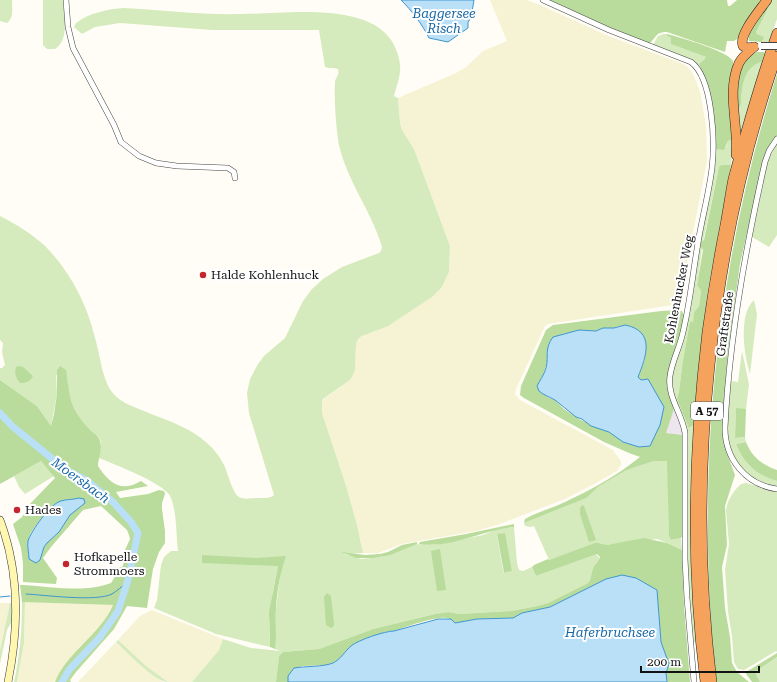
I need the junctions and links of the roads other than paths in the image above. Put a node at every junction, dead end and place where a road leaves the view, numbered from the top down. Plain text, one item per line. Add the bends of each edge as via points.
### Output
1 (66, 0) edge
2 (543, 0) edge
3 (767, 0) edge
4 (777, 33) edge
5 (761, 46) dead end
6 (777, 46) edge
7 (777, 56) edge
8 (777, 139) edge
9 (234, 178) dead end
10 (730, 197) junction
11 (777, 489) edge
12 (0, 520) edge
13 (8, 682) edge
14 (694, 682) edge
15 (705, 682) edge
16 (712, 682) edge

1 - 9 street via 73,48 121,142 139,156 156,162 177,166 223,167 232,169
2 - 14 street, Kohlenhucker Weg via 608,30 691,62 701,72 708,96 713,145 712,169 685,324 670,376 671,395 685,434 685,559
3 - 10 highway via 742,38 744,46 754,47 742,59 736,75 734,101 737,148
4 - 10 highway, A 57 via 755,99
5 - 6 street, bridge
7 - 16 highway, A 57 via 751,143 735,212 720,294 711,368 703,472 703,523 705,604
8 - 11 street, Graftstraße via 765,162 747,250 734,329 724,428 728,450 738,468 759,484
10 - 15 highway, A 57 via 711,306 698,429 696,556
12 - 13 main road via 15,584 15,634

